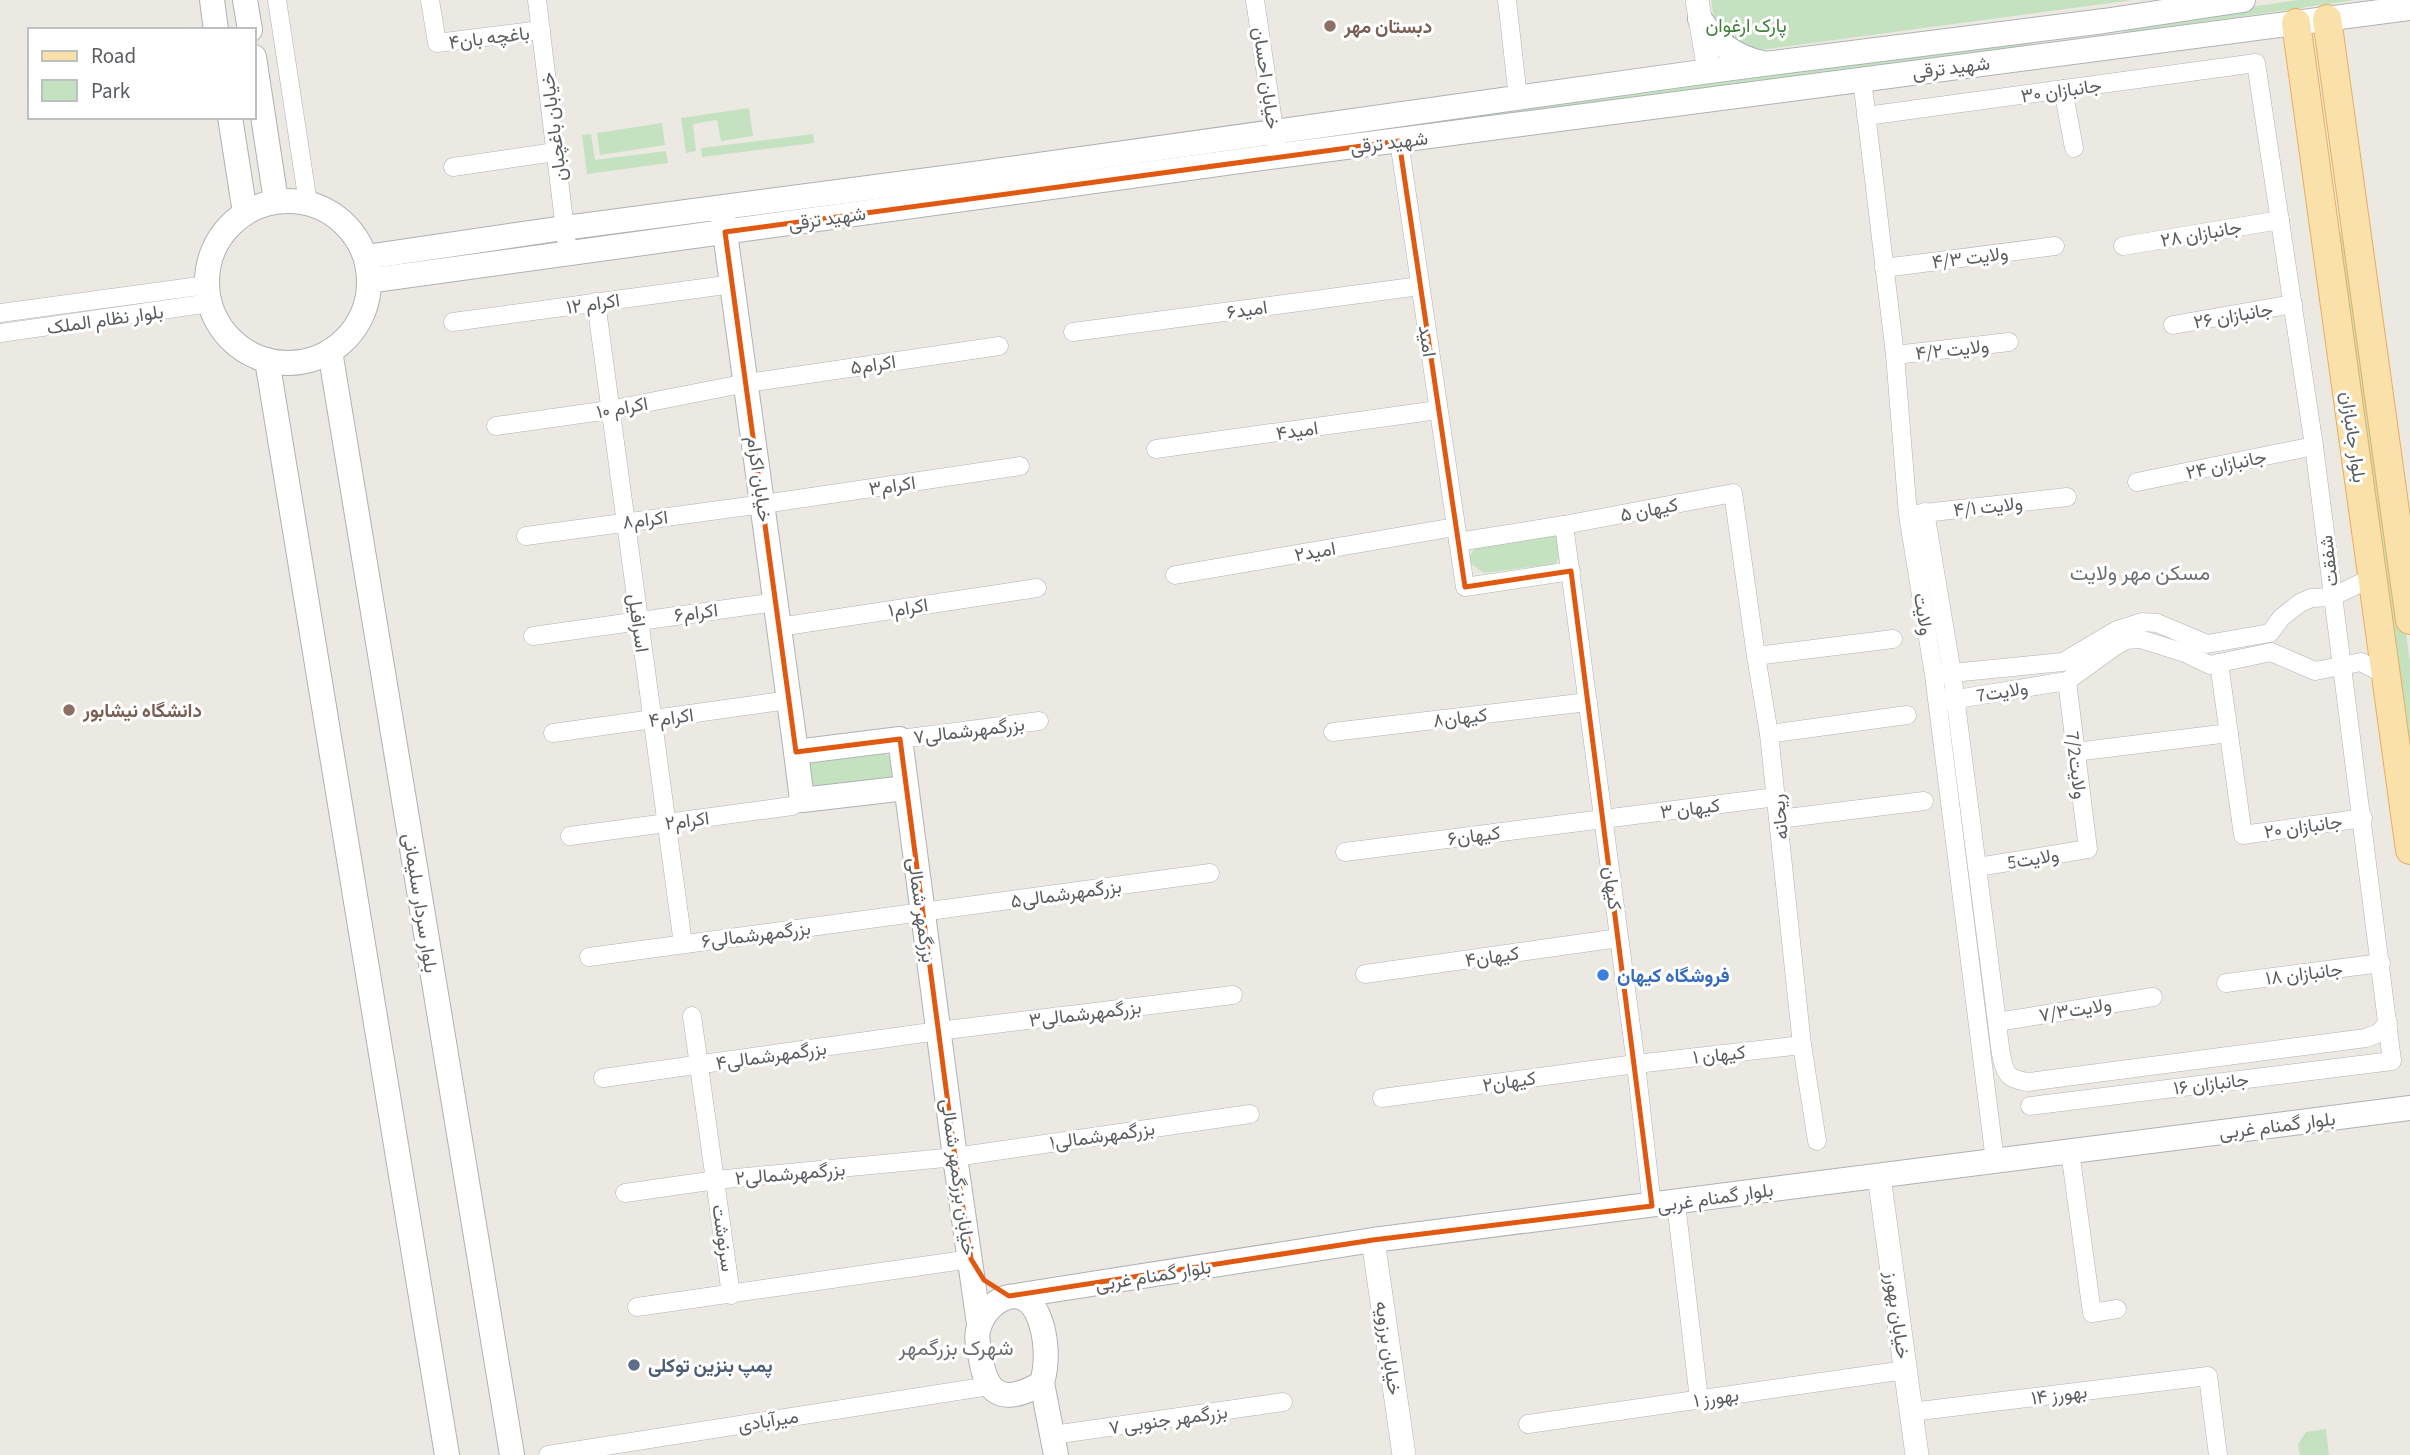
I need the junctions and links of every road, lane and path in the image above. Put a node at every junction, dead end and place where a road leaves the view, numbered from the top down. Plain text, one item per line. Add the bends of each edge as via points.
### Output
1 (212, 0) edge
2 (245, 0) edge
3 (276, 0) edge
4 (430, 0) edge
5 (537, 0) edge
6 (1255, 0) edge
7 (1507, 0) edge
8 (2244, 0) edge
9 (2410, 8) edge
10 (1699, 10) edge
11 (2328, 19) junction
12 (2104, 20) junction
13 (2296, 23) junction
14 (216, 28) edge
15 (250, 28) edge
16 (541, 30) junction
17 (2109, 47) junction
18 (2256, 63) joint
19 (1770, 64) junction
20 (256, 70) edge
21 (1709, 71) junction
22 (1862, 79) junction
23 (2063, 89) junction
24 (1518, 98) junction
25 (1866, 116) junction
26 (230, 119) edge
27 (1274, 132) junction
28 (1399, 141) junction
29 (2074, 148) dead end
30 (555, 152) junction
31 (1278, 156) junction
32 (453, 167) dead end
33 (276, 201) junction
34 (308, 202) junction
35 (722, 207) junction
36 (245, 213) junction
37 (2354, 215) junction
38 (2324, 218) junction
39 (2280, 220) junction
40 (564, 228) junction
41 (725, 232) junction
42 (2055, 246) dead end
43 (2123, 246) dead end
44 (568, 254) junction
45 (366, 257) junction
46 (1884, 268) junction
47 (370, 283) junction
48 (733, 284) junction
49 (1420, 286) junction
50 (208, 294) junction
51 (596, 302) junction
52 (2293, 304) junction
53 (0, 313) edge
54 (453, 322) dead end
55 (2172, 325) dead end
56 (1073, 332) dead end
57 (0, 333) edge
58 (2009, 342) dead end
59 (999, 346) dead end
60 (330, 351) junction
61 (1895, 355) junction
62 (267, 360) junction
63 (747, 383) junction
64 (609, 410) junction
65 (1438, 410) junction
66 (496, 426) dead end
67 (2314, 446) junction
68 (1156, 449) dead end
69 (1020, 466) dead end
70 (2137, 482) dead end
71 (1733, 494) joint
72 (2067, 498) dead end
73 (764, 504) junction
74 (1916, 513) junction
75 (625, 521) junction
76 (1564, 526) junction
77 (1456, 534) junction
78 (526, 536) dead end
79 (1571, 571) junction
80 (1175, 575) dead end
81 (2372, 577) junction
82 (1037, 588) dead end
83 (2332, 597) junction
84 (776, 602) junction
85 (638, 620) junction
86 (2410, 620) edge
87 (779, 627) junction
88 (533, 636) dead end
89 (1893, 639) dead end
90 (1756, 656) junction
91 (2219, 663) junction
92 (2342, 667) junction
93 (1952, 673) junction
94 (2384, 674) junction
95 (1934, 675) junction
96 (2067, 681) junction
97 (1956, 699) junction
98 (789, 700) junction
99 (1588, 702) junction
100 (1938, 702) junction
101 (1907, 715) dead end
102 (652, 719) junction
103 (1039, 721) dead end
104 (1333, 732) dead end
105 (553, 733) dead end
106 (2229, 733) junction
107 (1769, 734) junction
108 (900, 739) junction
109 (796, 752) junction
110 (2076, 752) junction
111 (906, 788) junction
112 (1776, 797) junction
113 (802, 800) junction
114 (1924, 801) dead end
115 (2363, 818) junction
116 (1604, 819) junction
117 (1779, 819) junction
118 (666, 822) junction
119 (570, 836) dead end
120 (2088, 849) joint
121 (2410, 850) edge
122 (1345, 852) dead end
123 (1978, 867) junction
124 (1210, 873) dead end
125 (923, 913) junction
126 (1619, 938) junction
127 (683, 944) junction
128 (589, 957) dead end
129 (2381, 963) junction
130 (1365, 974) dead end
131 (2227, 983) dead end
132 (1233, 995) dead end
133 (2153, 997) dead end
134 (692, 1016) dead end
135 (1997, 1022) junction
136 (2388, 1022) junction
137 (938, 1031) junction
138 (1802, 1045) junction
139 (2392, 1061) joint
140 (1636, 1064) junction
141 (700, 1065) junction
142 (603, 1078) dead end
143 (1382, 1098) dead end
144 (2030, 1106) dead end
145 (2410, 1108) edge
146 (1250, 1114) dead end
147 (1816, 1141) dead end
148 (2070, 1151) junction
149 (955, 1157) junction
150 (1996, 1161) junction
151 (1878, 1176) junction
152 (716, 1180) junction
153 (625, 1193) dead end
154 (1664, 1204) junction
155 (1373, 1240) junction
156 (971, 1259) junction
157 (731, 1295) junction
158 (1015, 1296) junction
159 (638, 1307) dead end
160 (2117, 1309) dead end
161 (979, 1324) junction
162 (1905, 1370) junction
163 (1042, 1383) junction
164 (989, 1386) junction
165 (1699, 1399) junction
166 (1283, 1402) dead end
167 (1911, 1412) junction
168 (1528, 1424) dead end
169 (1055, 1445) edge
170 (447, 1455) edge
171 (512, 1455) edge
172 (548, 1455) edge
173 (1404, 1455) edge
174 (1917, 1455) edge
175 (2218, 1455) edge

1 - 14 main road
2 - 15 main road
3 - 34 street
4 - 16 street, باغچه بان۴ via 438,43
5 - 16 street, خیابان باغچبان
6 - 27 street, خیابان احسان
7 - 24 street
8 - 12 main road, شهید ترقی
9 - 11 main road, شهید ترقی
10 - 19 main road via 1709,33 1735,54
10 - 21 street
11 - 13 main road, شهید ترقی
11 - 37 main road, بلوار جانبازان
12 - 17 main road
12 - 19 main road, شهید ترقی
13 - 17 main road, شهید ترقی
13 - 38 main road, بلوار جانبازان
16 - 30 street, خیابان باغچبان
17 - 22 main road, شهید ترقی
18 - 23 street, جانبازان ۳۰
18 - 39 street, شفقت
19 - 21 main road, شهید ترقی
20 - 33 main road
21 - 24 main road, شهید ترقی
22 - 25 street, ولایت
22 - 28 main road, شهید ترقی
23 - 25 street, جانبازان ۳۰
23 - 29 street
24 - 27 main road, شهید ترقی
25 - 46 street, ولایت
26 - 36 main road
27 - 31 street, خیابان احسان
27 - 35 main road, شهید ترقی
28 - 31 main road, شهید ترقی
28 - 49 street, امید
30 - 32 street
30 - 40 street, خیابان باغچبان
31 - 41 main road, شهید ترقی
33 - 34 main road
33 - 36 main road
34 - 45 main road via 334,214 354,232
35 - 40 main road, شهید ترقی
35 - 41 main road, خیابان اکرام
36 - 50 main road via 216,244 209,264
37 - 38 main road
37 - 86 main road, بلوار جانبازان
38 - 81 main road, بلوار جانبازان
39 - 43 street, جانبازان ۲۸
39 - 52 street, شفقت
40 - 44 street, خیابان باغچبان
40 - 45 main road, شهید ترقی
41 - 44 main road, شهید ترقی
41 - 48 main road, خیابان اکرام
42 - 46 street, ولایت ۴/۳
44 - 47 main road, شهید ترقی
45 - 47 main road
46 - 61 street, ولایت
47 - 60 main road via 365,310 351,333
48 - 51 street, اکرام ۱۲
48 - 63 main road, خیابان اکرام
49 - 56 street, امید۶
49 - 65 street, امید
50 - 53 street, بلوار نظام الملک
50 - 57 street, بلوار نظام الملک
50 - 62 main road via 218,323 231,339
51 - 54 street, اکرام ۱۲
51 - 64 street, اسرافیل
52 - 55 street, جانبازان ۲۶
52 - 67 street, شفقت
58 - 61 street, ولایت ۴/۲
59 - 63 street, اکرام۵
60 - 62 main road via 300,362
60 - 171 main road, بلوار سردار سلیمانی
61 - 74 street, ولایت
62 - 170 main road
63 - 64 street, اکرام ۱۰
63 - 73 main road, خیابان اکرام
64 - 66 street, اکرام ۱۰
64 - 75 street, اسرافیل
65 - 68 street, امید۴
65 - 77 street, امید
67 - 70 street, جانبازان ۲۴
67 - 83 street, شفقت
69 - 73 street, اکرام۳
71 - 76 street, کیهان ۵
71 - 90 street, ریحانه
72 - 74 street, ولایت ۴/۱
73 - 75 street, اکرام۸
73 - 84 main road, خیابان اکرام
74 - 93 street
74 - 95 street, ولایت
75 - 78 street, اکرام۸
75 - 85 street, اسرافیل
76 - 77 street
76 - 79 street
77 - 79 street, امید via 1465,587
77 - 80 street, امید۲
79 - 99 street, کیهان
81 - 83 street
81 - 94 main road, بلوار جانبازان
82 - 87 street, اکرام۱
83 - 92 street, شفقت
83 - 93 street, ولایت7 via 2300,603 2270,633 2207,644 2157,623 2142,622 2117,630 2063,662
84 - 85 street, اکرام۶
84 - 87 main road, خیابان اکرام
85 - 88 street, اکرام۶
85 - 102 street, اسرافیل
87 - 98 main road, خیابان اکرام
89 - 90 street
90 - 107 street, ریحانه
91 - 92 street via 2271,652 2315,671
91 - 96 street via 2210,665 2140,639 2126,640
91 - 106 street
92 - 94 street via 2361,662
92 - 115 street, شفقت
93 - 95 street, ولایت7
93 - 97 street
94 - 121 main road, بلوار جانبازان
95 - 100 street, ولایت
96 - 97 street, ولایت7
96 - 110 street, ولایت7/2
97 - 100 street, ولایت7
97 - 123 street
98 - 102 street, اکرام۴
98 - 109 main road, خیابان اکرام
99 - 104 street, کیهان۸
99 - 116 street, کیهان
100 - 150 street, ولایت
101 - 107 street
102 - 105 street, اکرام۴
102 - 118 street, اسرافیل
103 - 108 street, بزرگمهرشمالی۷
106 - 110 street
106 - 115 street, جانبازان ۲۰ via 2243,835
107 - 112 street, ریحانه
108 - 109 main road
108 - 111 main road
109 - 113 main road, خیابان اکرام
110 - 120 street, ولایت7/2
111 - 113 main road
111 - 125 main road, بزرگمهر شمالی
112 - 116 street, کیهان ۳
112 - 117 street, ریحانه
113 - 118 street, اکرام۲ via 792,806
114 - 117 street
115 - 129 street, شفقت
116 - 122 street, کیهان۶
116 - 126 street, کیهان
117 - 138 street, ریحانه
118 - 119 street, اکرام۲
118 - 127 street, اسرافیل
120 - 123 street, ولایت5
123 - 135 street
124 - 125 street, بزرگمهرشمالی۵
125 - 127 street, بزرگمهرشمالی۶
125 - 137 main road, بزرگمهر شمالی
126 - 130 street, کیهان۴
126 - 140 street, کیهان
127 - 128 street, بزرگمهرشمالی۶
129 - 131 street, جانبازان ۱۸
129 - 136 street, شفقت
132 - 137 street, بزرگمهرشمالی۳
133 - 135 street, ولایت۷/۳
134 - 141 street, سرنوشت
135 - 136 street via 2007,1074 2028,1082 2366,1038
136 - 139 street, شفقت
137 - 141 street, بزرگمهرشمالی۴
137 - 149 main road, خیابان بزرگمهر شمالی
138 - 140 street, کیهان ۱
138 - 147 street, ریحانه
139 - 144 street, جانبازان ۱۶
140 - 143 street, کیهان۲
140 - 154 street, کیهان
141 - 142 street, بزرگمهرشمالی۴
141 - 152 street, سرنوشت
145 - 148 main road, بلوار گمنام غربی
146 - 149 street, بزرگمهرشمالی۱
148 - 150 main road, بلوار گمنام غربی
148 - 160 street via 2092,1313
149 - 152 street, بزرگمهرشمالی۲
149 - 156 main road, خیابان بزرگمهر شمالی
150 - 151 main road, بلوار گمنام غربی
151 - 154 main road, بلوار گمنام غربی
151 - 162 street, خیابان بهورز
152 - 153 street, بزرگمهرشمالی۲
152 - 157 street, سرنوشت
154 - 155 main road, بلوار گمنام غربی
154 - 165 street, کیهان
155 - 158 main road, بلوار گمنام غربی
155 - 173 street, خیابان برزویه
156 - 157 street
156 - 158 main road via 984,1280
156 - 161 main road, خیابان بزرگمهر شمالی
157 - 159 street
158 - 161 main road via 989,1310
158 - 163 main road via 1032,1303 1040,1318 1045,1351
161 - 164 main road via 982,1371
162 - 165 street, بهورز ۱
162 - 167 street, خیابان بهورز
163 - 164 main road via 1018,1395 995,1392
163 - 169 main road
164 - 172 street, میرآبادی
165 - 168 street, بهورز ۱
166 - 169 street, بزرگمهر جنوبی ۷
167 - 174 street, خیابان بهورز
167 - 175 street, بهورز ۱۴ via 2208,1376

